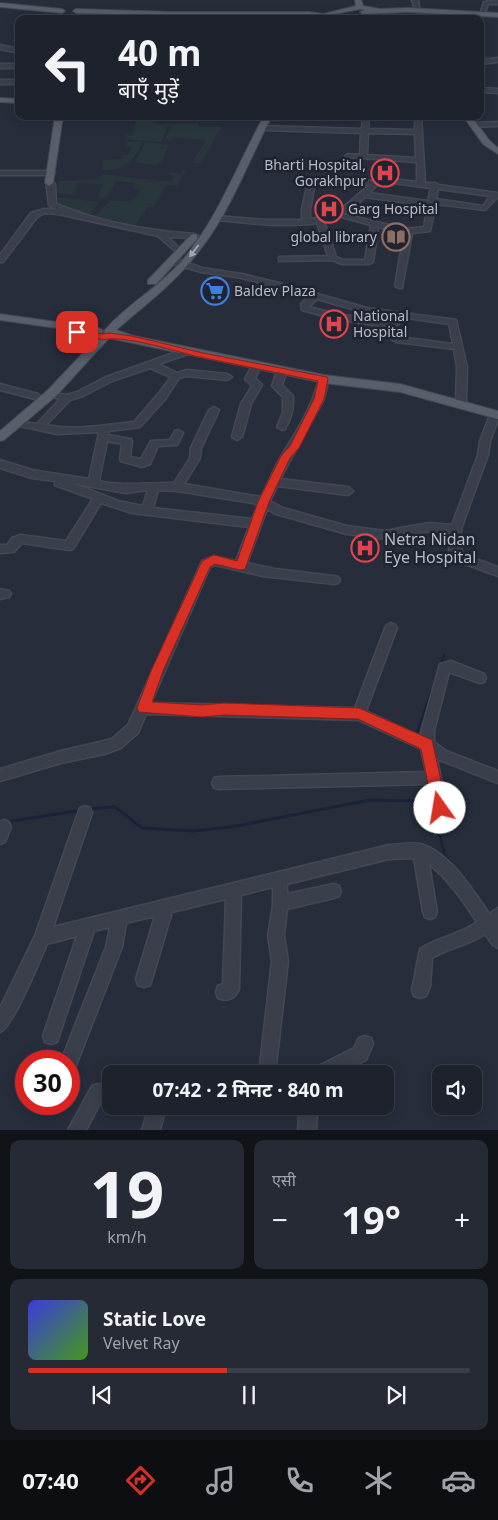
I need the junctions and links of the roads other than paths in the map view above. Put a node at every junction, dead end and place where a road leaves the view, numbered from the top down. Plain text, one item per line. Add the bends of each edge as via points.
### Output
1 (364, 0) edge
2 (415, 0) edge
3 (498, 2) edge
4 (0, 6) edge
5 (362, 7) edge
6 (418, 10) junction
7 (70, 11) edge
8 (482, 14) junction
9 (139, 15) edge
10 (333, 15) edge
11 (498, 15) edge
12 (0, 47) edge
13 (15, 52) edge
14 (15, 53) edge
15 (0, 54) edge
16 (498, 60) edge
17 (484, 62) edge
18 (0, 66) edge
19 (8, 66) junction
20 (15, 66) edge
21 (0, 82) edge
22 (15, 82) edge
23 (484, 90) edge
24 (498, 91) edge
25 (0, 100) edge
26 (15, 101) edge
27 (58, 120) edge
28 (260, 120) edge
29 (265, 120) edge
30 (366, 120) edge
31 (418, 120) edge
32 (473, 122) edge
33 (498, 124) edge
34 (258, 129) junction
35 (366, 130) junction
36 (418, 132) junction
37 (498, 148) edge
38 (498, 152) edge
39 (348, 156) dead end
40 (363, 156) junction
41 (420, 160) junction
42 (234, 172) junction
43 (0, 173) edge
44 (50, 178) junction
45 (374, 184) junction
46 (421, 184) junction
47 (436, 185) junction
48 (474, 191) junction
49 (364, 195) junction
50 (497, 195) edge
51 (433, 202) junction
52 (43, 205) junction
53 (53, 205) junction
54 (469, 206) junction
55 (74, 214) junction
56 (337, 214) junction
57 (217, 218) junction
58 (320, 220) junction
59 (306, 222) junction
60 (375, 224) junction
61 (408, 232) junction
62 (161, 234) junction
63 (195, 236) junction
64 (0, 252) edge
65 (180, 253) junction
66 (333, 258) junction
67 (282, 259) dead end
68 (0, 260) edge
69 (173, 261) junction
70 (183, 266) junction
71 (399, 286) dead end
72 (316, 295) junction
73 (395, 315) junction
74 (0, 317) edge
75 (0, 321) edge
76 (389, 325) junction
77 (104, 333) junction
78 (458, 347) junction
79 (185, 352) junction
80 (150, 364) junction
81 (256, 366) junction
82 (282, 371) junction
83 (176, 376) junction
84 (228, 377) dead end
85 (324, 379) junction
86 (0, 387) edge
87 (50, 394) junction
88 (35, 396) junction
89 (67, 398) junction
90 (461, 404) junction
91 (214, 410) dead end
92 (496, 415) edge
93 (18, 423) junction
94 (0, 426) edge
95 (282, 427) dead end
96 (38, 428) junction
97 (104, 432) junction
98 (178, 433) dead end
99 (237, 436) dead end
100 (0, 437) edge
101 (0, 464) edge
102 (53, 478) junction
103 (275, 482) junction
104 (94, 484) junction
105 (154, 486) junction
106 (177, 487) junction
107 (348, 491) dead end
108 (99, 498) junction
109 (264, 502) junction
110 (147, 511) junction
111 (257, 524) junction
112 (456, 529) junction
113 (0, 549) edge
114 (240, 566) junction
115 (498, 572) edge
116 (334, 580) dead end
117 (391, 628) dead end
118 (480, 678) dead end
119 (144, 708) junction
120 (359, 714) junction
121 (427, 745) junction
122 (0, 775) edge
123 (498, 777) edge
124 (429, 778) junction
125 (219, 783) dead end
126 (440, 808) dead end
127 (85, 813) dead end
128 (420, 851) junction
129 (280, 879) junction
130 (234, 890) junction
131 (334, 891) dead end
132 (280, 903) junction
133 (166, 906) junction
134 (430, 912) dead end
135 (120, 917) junction
136 (88, 925) junction
137 (493, 927) edge
138 (42, 938) junction
139 (144, 979) dead end
140 (420, 990) dead end
141 (224, 992) dead end
142 (4, 1006) edge
143 (0, 1024) edge
144 (51, 1036) dead end
145 (365, 1044) dead end
146 (74, 1050) edge
147 (268, 1065) edge
148 (339, 1065) edge
149 (98, 1092) dead end
150 (155, 1115) edge
151 (308, 1115) edge
152 (77, 1130) edge
153 (151, 1130) edge
154 (307, 1130) edge

1 - 5 main road
2 - 6 street
3 - 8 street via 486,3
4 - 7 main road
5 - 6 main road via 380,11
5 - 10 main road
6 - 8 main road
7 - 9 main road
8 - 11 main road
12 - 13 street
14 - 15 street
16 - 17 street
18 - 19 street
19 - 20 street
19 - 21 street
21 - 22 street
23 - 24 street
25 - 26 main road
27 - 44 main road
28 - 34 main road
29 - 34 main road
30 - 35 street
31 - 36 street
32 - 33 street
32 - 37 main road
32 - 38 main road via 486,142
34 - 35 street
34 - 42 main road
35 - 36 street
35 - 40 street
36 - 41 street
39 - 40 street
40 - 41 street
41 - 46 street
42 - 57 main road
42 - 63 main road
43 - 44 street
44 - 52 street
44 - 53 street
45 - 46 street via 385,180
45 - 49 street
45 - 59 street via 312,182
46 - 47 street
47 - 48 street
47 - 51 street
48 - 50 street
48 - 54 street
49 - 51 street
49 - 56 street
50 - 54 street via 485,208
51 - 54 street
51 - 61 street via 427,229
52 - 53 street via 52,208
52 - 55 street
52 - 64 street via 31,213
52 - 68 street
53 - 55 street
55 - 62 street
56 - 58 street
56 - 60 street
57 - 59 street
57 -> 70 main road
58 - 59 street
58 - 66 street
60 - 61 street
60 - 66 street via 369,262 342,262
61 - 71 street
62 - 63 street
62 - 65 street
63 - 65 main road
65 - 69 main road
66 - 67 street
69 - 70 street
69 - 77 main road
70 - 72 street via 242,276
70 - 77 main road
72 - 73 street
72 - 76 street via 305,304 305,308
73 - 76 street via 395,324
73 - 78 street via 454,322
74 - 77 main road
75 - 77 main road
76 - 78 street via 393,338 399,340
77 - 79 main road
77 - 87 main road
77 - 88 main road
78 - 90 street
79 - 80 street
79 - 81 main road
80 - 83 street
80 - 89 street
81 - 82 main road
81 - 99 street via 250,379 257,384 245,407
82 - 85 main road
82 - 95 street via 277,386 289,399
83 - 84 street via 187,373
83 - 97 street via 169,389 137,424
85 - 90 main road via 400,388
85 - 103 street via 319,399
86 - 88 street
87 - 89 street
87 - 93 main road
88 - 94 main road
89 - 96 street
90 - 92 main road
91 - 106 street via 196,448 195,458
92 - 112 street
93 - 96 street
93 - 100 main road
96 - 97 street
97 - 98 street via 127,440 125,459 142,463 156,442 172,442
97 - 104 street
101 - 102 street
102 - 104 street
102 - 108 street
103 - 107 street
103 - 109 street
104 - 105 street via 125,489
105 - 106 street
105 - 110 street
106 - 109 street
108 - 110 street
108 - 113 street via 70,546 21,539 10,549
109 - 111 street
109 - 112 street via 280,511 347,530 385,535 429,527
110 - 111 street
111 - 114 street
112 - 115 street via 455,551 461,558
114 - 116 street via 261,572
114 - 119 street via 214,560 206,564 157,671
117 - 120 street
118 - 121 street via 451,666 445,667 427,731
119 - 120 street
119 - 122 street via 133,729 116,744
120 - 121 street
121 - 123 street via 441,755
121 - 124 street
124 - 125 street
124 - 126 street
127 - 138 street
128 - 129 street via 389,852
128 - 134 street
128 - 137 street via 436,859
129 - 130 street
129 - 132 street
130 - 133 street
130 - 141 street via 231,989
131 - 132 street
132 - 147 street via 276,936 280,961
133 - 135 street
133 - 139 street
135 - 136 street
135 - 146 street via 114,946
136 - 138 street
136 - 144 street
137 - 140 street via 425,954
138 - 142 street
142 - 143 street
145 - 148 street via 360,1054
149 - 152 street
150 - 153 street
151 - 154 street

